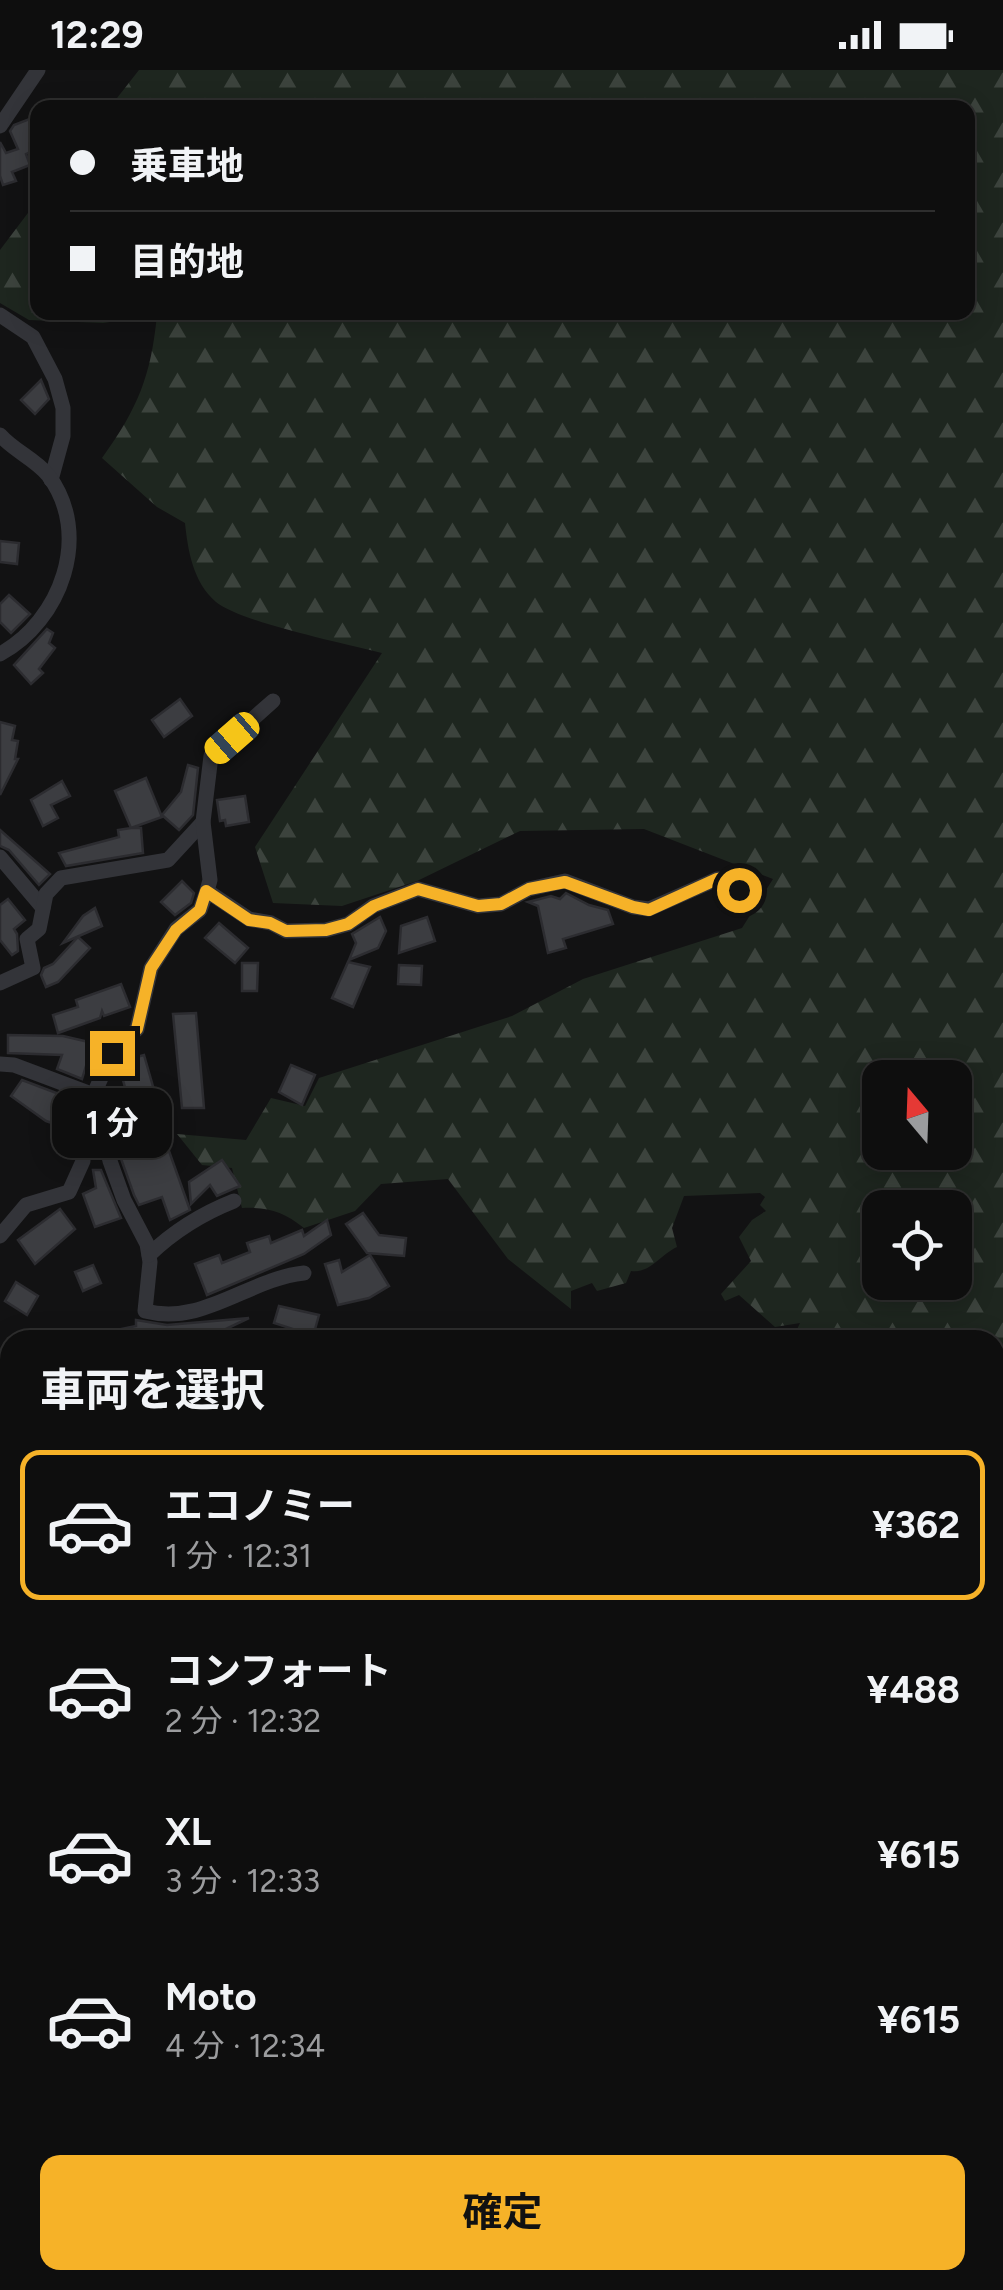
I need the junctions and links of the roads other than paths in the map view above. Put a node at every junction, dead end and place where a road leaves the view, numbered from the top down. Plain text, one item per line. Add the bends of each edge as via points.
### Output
1 (38, 70) edge
2 (0, 126) edge
3 (0, 315) edge
4 (0, 435) edge
5 (51, 480) junction
6 (0, 654) edge
7 (272, 701) dead end
8 (203, 822) junction
9 (0, 857) edge
10 (739, 890) dead end
11 (206, 891) junction
12 (42, 908) junction
13 (0, 983) edge
14 (0, 1064) edge
15 (94, 1094) junction
16 (234, 1201) dead end
17 (0, 1236) edge
18 (148, 1254) junction
19 (304, 1273) dead end

1 - 2 street
3 - 5 street via 33,337 55,379 62,436
4 - 5 street
5 - 6 street via 69,526 60,588 34,629
7 - 8 street via 211,756
8 - 11 street
8 - 12 street via 168,860 61,878
9 - 12 street
10 - 11 street via 717,879 649,910 565,882 478,906 418,889 348,924 286,931 249,920
11 - 15 street via 200,910 176,930 151,968 137,1029 112,1053
12 - 13 street via 28,940 33,968
14 - 15 street
15 - 17 street via 69,1192 26,1204
15 - 18 street via 110,1161
16 - 18 street via 198,1216
18 - 19 street via 145,1311 165,1316

